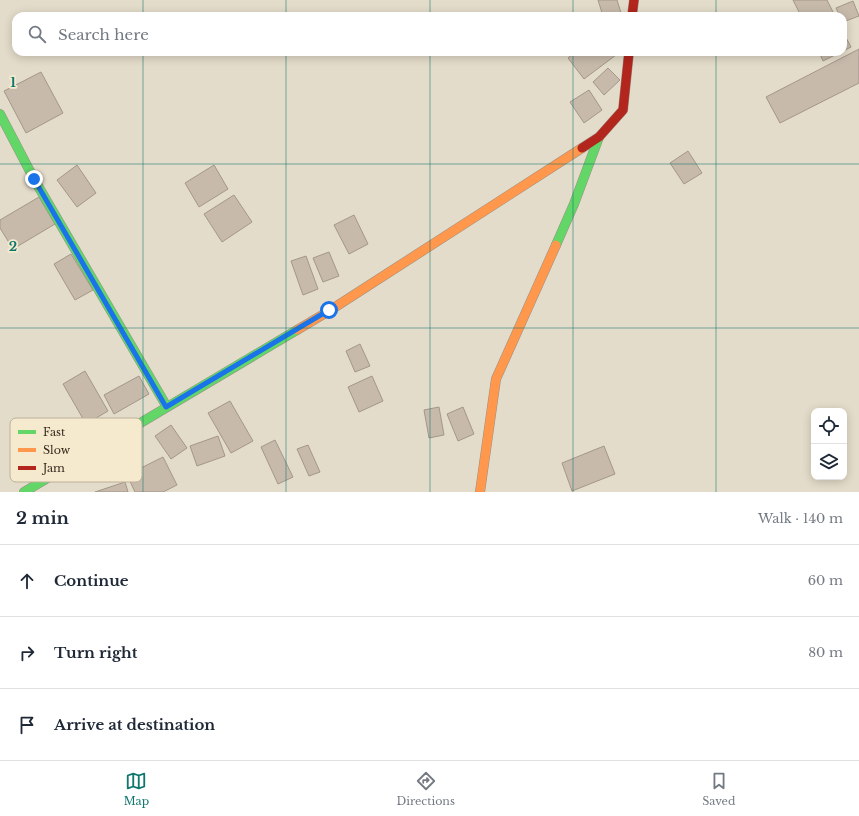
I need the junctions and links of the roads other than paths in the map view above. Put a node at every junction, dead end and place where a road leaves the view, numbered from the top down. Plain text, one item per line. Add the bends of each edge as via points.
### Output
1 (634, 0) edge
2 (632, 12) edge
3 (629, 56) edge
4 (0, 114) edge
5 (599, 137) junction
6 (166, 407) junction
7 (142, 421) edge
8 (41, 482) edge
9 (24, 492) edge
10 (480, 492) edge

1 - 2 street
3 - 5 street via 623,110
4 - 6 street via 34,179
5 - 6 street via 329,310
5 - 10 street via 574,204 496,379
6 - 7 street
8 - 9 street

